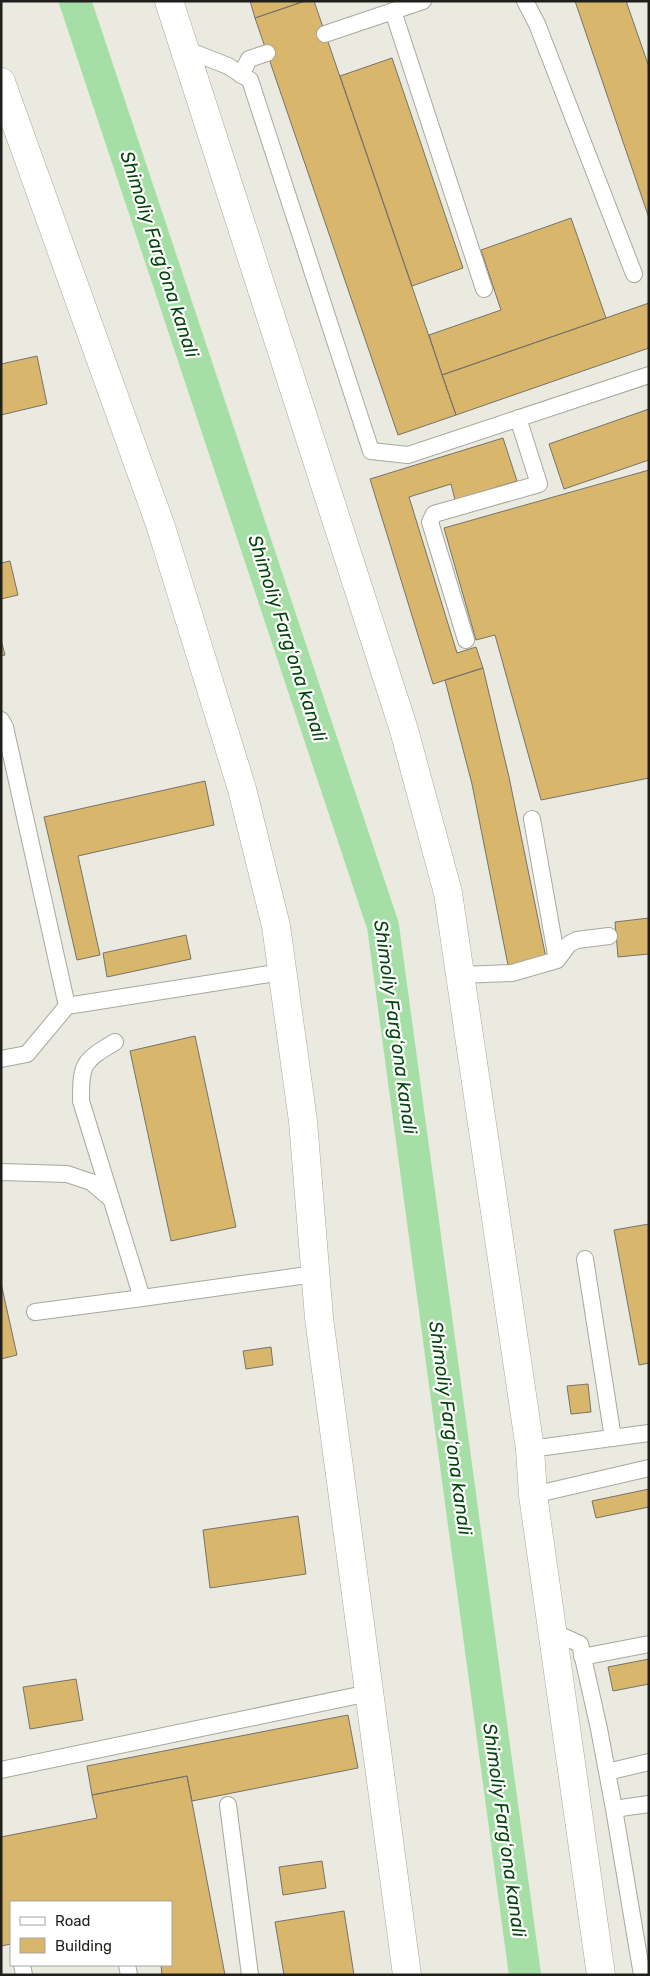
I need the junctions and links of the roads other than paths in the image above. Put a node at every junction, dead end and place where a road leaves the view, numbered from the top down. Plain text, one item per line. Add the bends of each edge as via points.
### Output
1 (169, 1) edge
2 (423, 1) edge
3 (525, 1) edge
4 (393, 11) junction
5 (326, 34) dead end
6 (185, 50) junction
7 (267, 53) dead end
8 (241, 75) junction
9 (1, 82) edge
10 (634, 274) dead end
11 (484, 289) dead end
12 (649, 375) edge
13 (518, 418) junction
14 (466, 640) dead end
15 (1, 720) edge
16 (532, 819) dead end
17 (608, 936) dead end
18 (557, 960) junction
19 (282, 972) junction
20 (460, 975) junction
21 (67, 1006) junction
22 (115, 1042) dead end
23 (1, 1059) edge
24 (1, 1172) edge
25 (111, 1199) junction
26 (585, 1259) dead end
27 (316, 1274) junction
28 (142, 1298) junction
29 (35, 1312) dead end
30 (649, 1433) edge
31 (613, 1438) junction
32 (530, 1449) junction
33 (649, 1468) edge
34 (533, 1494) junction
35 (553, 1632) junction
36 (649, 1644) edge
37 (582, 1657) junction
38 (369, 1693) junction
39 (649, 1762) edge
40 (1, 1770) edge
41 (607, 1772) junction
42 (649, 1804) edge
43 (228, 1805) dead end
44 (614, 1809) junction
45 (250, 1975) edge
46 (407, 1975) edge
47 (601, 1975) edge
48 (642, 1975) edge

1 - 6 street
2 - 4 lane
3 - 10 lane via 537,24
4 - 5 lane
4 - 11 lane
6 - 8 lane via 228,66
6 - 20 street via 404,730 448,893
7 - 8 lane via 249,59
8 - 13 lane via 250,80 254,90 371,451 408,455
9 - 19 street via 161,527 242,789 276,926
12 - 13 lane
13 - 14 lane via 538,484 434,514 430,522
15 - 21 lane
16 - 18 lane
17 - 18 lane via 577,940 569,944
18 - 20 lane via 512,973
19 - 21 lane
19 - 27 street via 303,1121
20 - 32 street
21 - 23 lane via 27,1054
22 - 25 lane via 91,1056 81,1073 81,1101
24 - 25 lane via 67,1174 91,1182
25 - 28 lane
26 - 31 lane
27 - 28 lane
27 - 38 street via 319,1318
28 - 29 lane
30 - 31 lane
31 - 32 lane
32 - 34 street
33 - 34 lane
34 - 35 street
35 - 37 lane via 580,1644
35 - 47 street
36 - 37 lane
37 - 41 lane
38 - 40 lane
38 - 46 street
39 - 41 lane
41 - 44 lane
42 - 44 lane
43 - 45 lane
44 - 48 lane

